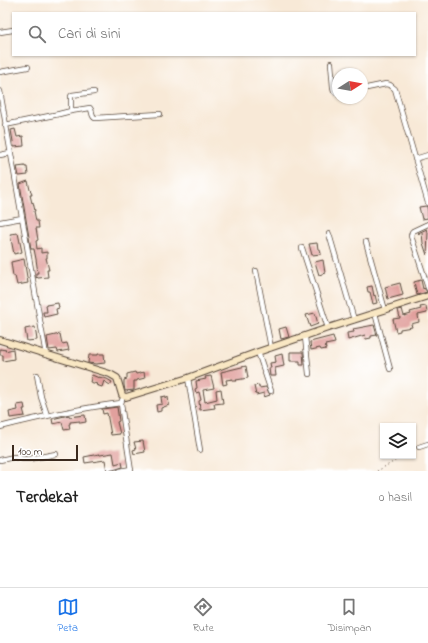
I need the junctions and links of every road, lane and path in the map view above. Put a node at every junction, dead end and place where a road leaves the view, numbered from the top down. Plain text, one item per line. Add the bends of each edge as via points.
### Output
1 (12, 30) edge
2 (0, 32) edge
3 (331, 62) dead end
4 (28, 67) dead end
5 (0, 72) edge
6 (332, 74) edge
7 (368, 88) edge
8 (0, 92) edge
9 (94, 92) dead end
10 (71, 111) junction
11 (160, 114) dead end
12 (5, 125) junction
13 (10, 153) junction
14 (0, 155) edge
15 (428, 155) edge
16 (415, 159) junction
17 (428, 203) edge
18 (22, 218) junction
19 (0, 222) edge
20 (428, 224) edge
21 (329, 234) dead end
22 (366, 242) dead end
23 (302, 248) dead end
24 (256, 271) dead end
25 (428, 288) edge
26 (428, 297) edge
27 (385, 310) junction
28 (375, 313) junction
29 (354, 320) junction
30 (328, 328) junction
31 (305, 337) junction
32 (0, 340) edge
33 (271, 348) junction
34 (258, 352) junction
35 (46, 355) junction
36 (390, 369) dead end
37 (309, 374) dead end
38 (37, 375) dead end
39 (188, 378) junction
40 (271, 392) dead end
41 (122, 400) junction
42 (47, 415) junction
43 (0, 427) edge
44 (428, 444) edge
45 (420, 447) dead end
46 (200, 450) dead end
47 (56, 454) dead end
48 (399, 459) edge
49 (0, 460) edge
50 (131, 470) edge
51 (120, 471) edge
52 (377, 471) edge

1 - 2 street
3 - 6 street
4 - 5 street
7 - 16 street via 386,84 395,89
8 - 12 street
9 - 10 street via 72,95
10 - 11 street via 90,108 95,118
10 - 12 street
12 - 13 street
13 - 14 street
13 - 18 street
15 - 16 street
16 - 17 street
18 - 19 street
18 - 35 street
20 - 25 street via 412,232
21 - 29 street
22 - 27 street
23 - 30 street
24 - 33 street
26 - 27 street
27 - 28 street
28 - 29 street
28 - 36 street
29 - 30 street
30 - 31 street
31 - 33 street
31 - 37 street
32 - 35 street
33 - 34 street
34 - 39 street
34 - 40 street
35 - 41 street via 114,376
38 - 42 street
39 - 41 street
39 - 46 street
41 - 42 street
41 - 50 street
42 - 43 street
44 - 45 street
47 - 49 street via 29,459 14,457
48 - 52 path
50 - 51 street

